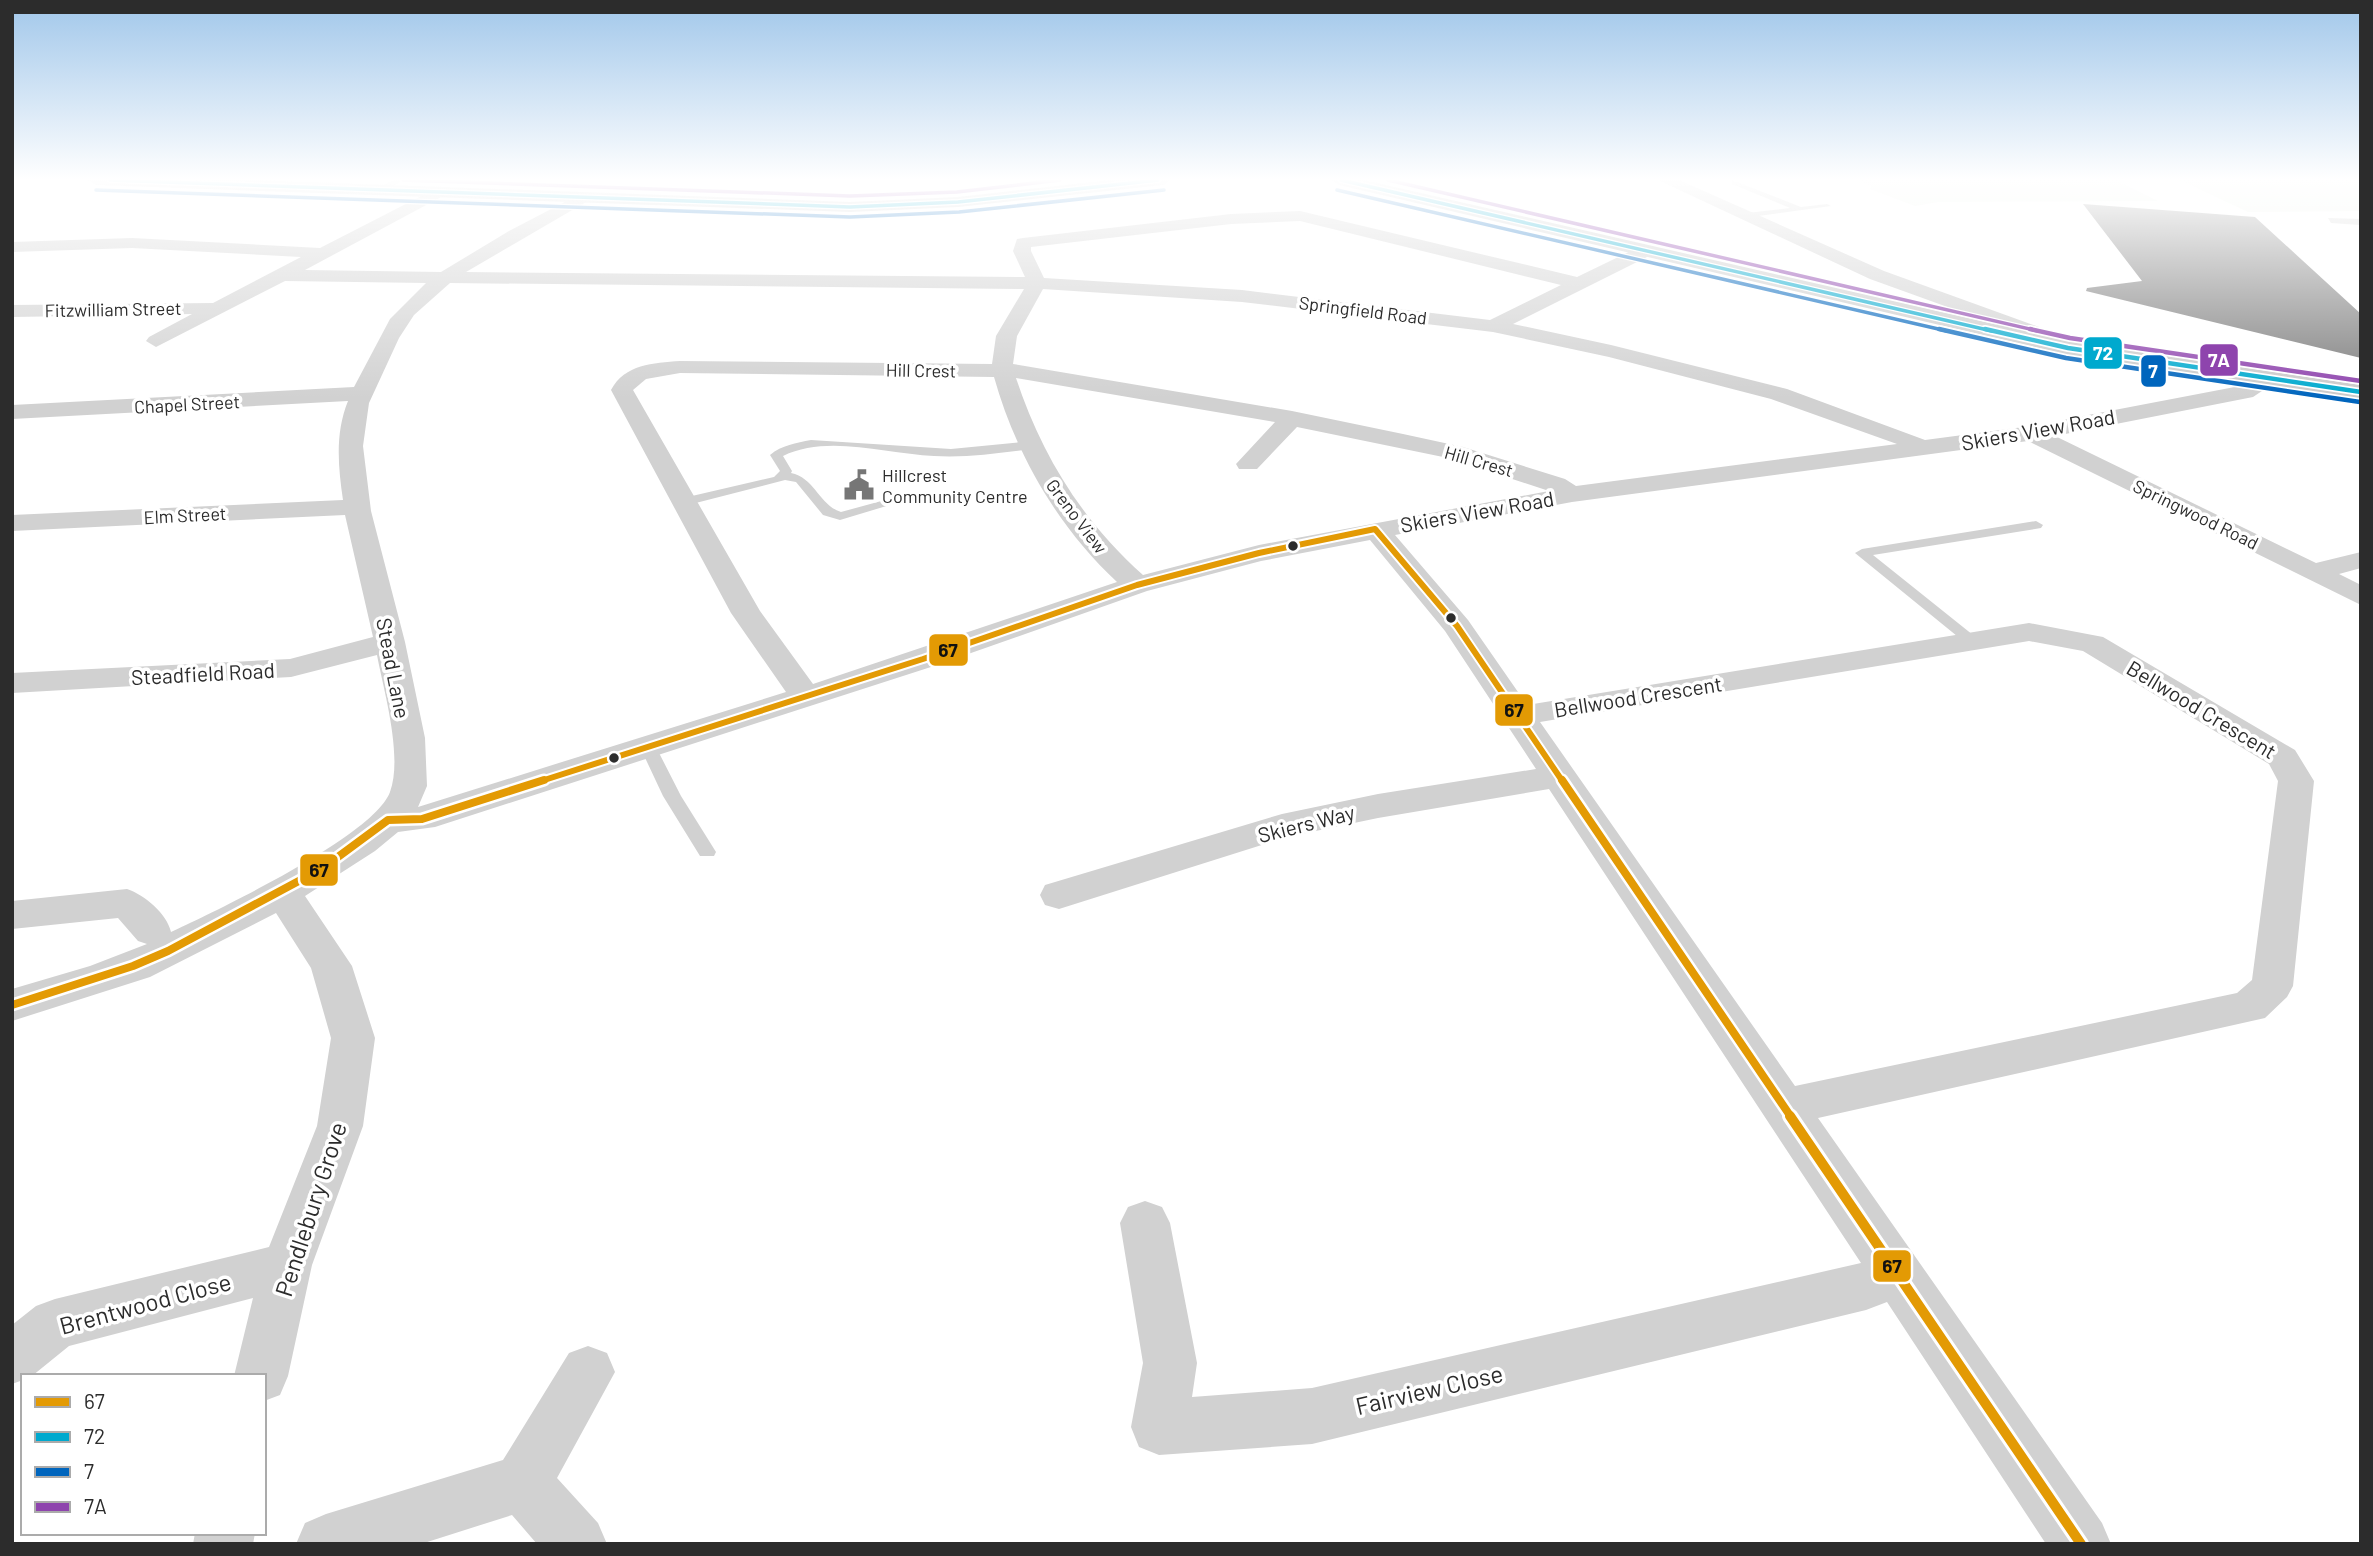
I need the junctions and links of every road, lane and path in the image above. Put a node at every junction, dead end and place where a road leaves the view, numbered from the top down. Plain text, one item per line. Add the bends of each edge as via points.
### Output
1 (316, 253) edge
2 (323, 253) joint
3 (489, 253) edge
4 (1023, 253) edge
5 (1454, 253) edge
6 (1642, 253) edge
7 (1652, 253) edge
8 (1828, 253) edge
9 (281, 275) junction
10 (450, 276) junction
11 (1037, 283) junction
12 (1576, 283) junction
13 (214, 308) junction
14 (12, 311) edge
15 (1493, 326) junction
16 (156, 341) dead end
17 (2068, 348) junction
18 (1003, 371) junction
19 (2253, 378) junction
20 (2361, 392) edge
21 (362, 393) junction
22 (12, 412) edge
23 (1292, 418) junction
24 (2031, 433) junction
25 (1032, 445) junction
26 (1922, 448) junction
27 (1248, 464) dead end
28 (784, 475) junction
29 (1572, 494) junction
30 (896, 501) dead end
31 (684, 502) junction
32 (358, 507) junction
33 (12, 523) edge
34 (2036, 525) dead end
35 (1375, 529) junction
36 (2361, 561) edge
37 (2312, 572) junction
38 (1137, 585) junction
39 (2361, 596) edge
40 (390, 642) junction
41 (1973, 642) junction
42 (12, 683) edge
43 (806, 697) junction
44 (1518, 716) junction
45 (648, 747) junction
46 (1558, 777) junction
47 (388, 820) junction
48 (707, 852) dead end
49 (282, 892) junction
50 (1059, 895) dead end
51 (12, 915) edge
52 (152, 931) dead end
53 (12, 1005) edge
54 (1782, 1107) junction
55 (1145, 1223) dead end
56 (287, 1265) junction
57 (1896, 1275) junction
58 (12, 1359) edge
59 (588, 1372) dead end
60 (261, 1374) edge
61 (522, 1483) junction
62 (326, 1544) edge
63 (577, 1544) edge
64 (2081, 1544) edge

1 - 2 street
2 - 9 street
3 - 10 street, Stead Lane
4 - 11 street
5 - 12 street
6 - 12 street
7 - 17 main road
8 - 17 street
9 - 10 street, Springfield Road
9 - 13 street
10 - 11 street, Springfield Road
10 - 21 street, Stead Lane via 411,305
11 - 15 street, Springfield Road via 1242,296
11 - 18 street, Greno View via 1009,331 1002,353
12 - 15 street
13 - 14 street, Fitzwilliam Street
13 - 16 street
15 - 26 street, Springfield Road via 1779,394
17 - 19 main road
18 - 23 street, Hill Crest
18 - 25 street, Greno View
18 - 31 street, Hill Crest via 680,366 634,377 622,390
19 - 20 main road
19 - 24 street, Skiers View Road via 2255,389 2245,392
21 - 22 street, Chapel Street
21 - 32 street, Stead Lane via 353,420
23 - 27 street
23 - 29 street, Hill Crest via 1454,452 1556,484
24 - 26 street, Skiers View Road
24 - 37 street, Springwood Road
25 - 28 lane via 952,453 811,444 783,449 776,455
25 - 38 street, Greno View via 1049,481 1081,526
26 - 29 street, Skiers View Road
28 - 30 lane via 800,479 828,512 840,516
28 - 31 lane
29 - 35 street, Skiers View Road
31 - 43 street, Hill Crest via 746,614
32 - 33 street, Elm Street
32 - 40 street, Stead Lane
34 - 41 lane via 1862,553
35 - 38 street, Skiers View Road
35 - 44 street via 1457,626
36 - 37 street
37 - 39 street, Springwood Road
38 - 43 street, Skiers View Road
40 - 42 street, Steadfield Road via 291,668
40 - 47 street, Stead Lane via 410,782 405,800
41 - 44 street, Bellwood Crescent
41 - 54 street, Bellwood Crescent via 2029,632 2092,643 2283,758 2296,781 2272,986 2250,1007
43 - 45 street, Skiers View Road
44 - 46 street
45 - 47 street, Skiers View Road via 422,819
45 - 48 lane
46 - 50 street, Skiers Way via 1282,826
46 - 54 street
47 - 49 street, Stead Lane
49 - 53 street, Stead Lane via 133,966
49 - 56 street, Pendlebury Grove via 331,966 353,1038 340,1126
51 - 52 street via 127,903
54 - 57 street
55 - 57 street, Fairview Close via 1170,1363 1159,1427 1312,1416 1853,1289
56 - 58 street, Brentwood Close via 55,1324
56 - 60 street, Pendlebury Grove
57 - 64 street
59 - 61 street
61 - 62 street
61 - 63 street

